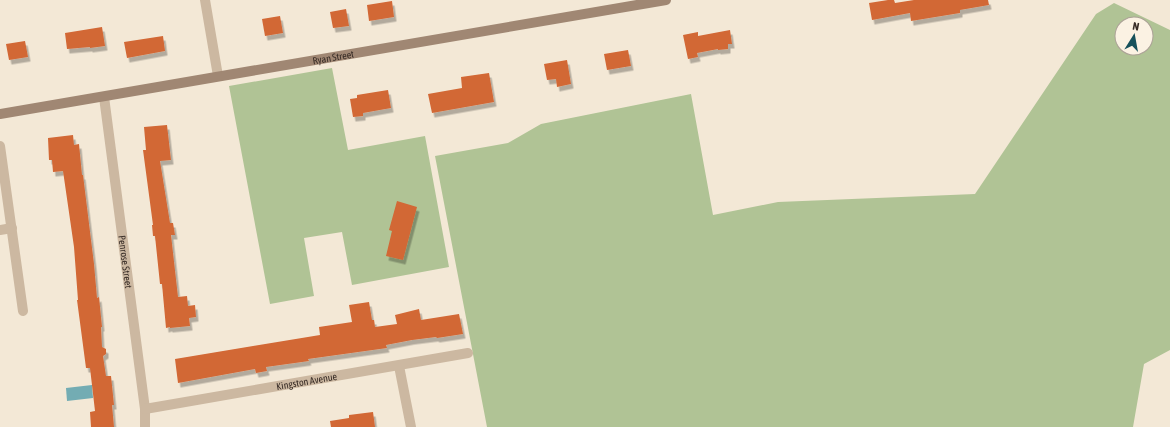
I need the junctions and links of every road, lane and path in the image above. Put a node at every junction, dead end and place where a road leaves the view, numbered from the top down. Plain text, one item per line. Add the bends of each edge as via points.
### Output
1 (205, 0) edge
2 (666, 0) edge
3 (218, 76) junction
4 (104, 97) junction
5 (0, 114) edge
6 (0, 146) edge
7 (12, 228) junction
8 (0, 230) edge
9 (24, 311) dead end
10 (468, 354) dead end
11 (399, 366) junction
12 (145, 409) junction
13 (145, 427) edge
14 (411, 427) edge

1 - 3 street
2 - 3 street, Ryan Street
3 - 4 street, Ryan Street
4 - 5 street, Ryan Street
4 - 12 street, Penrose Street
6 - 7 street
7 - 8 street
7 - 9 street
10 - 11 street, Kingston Avenue
11 - 12 street, Kingston Avenue
11 - 14 street
12 - 13 street, Penrose Street

